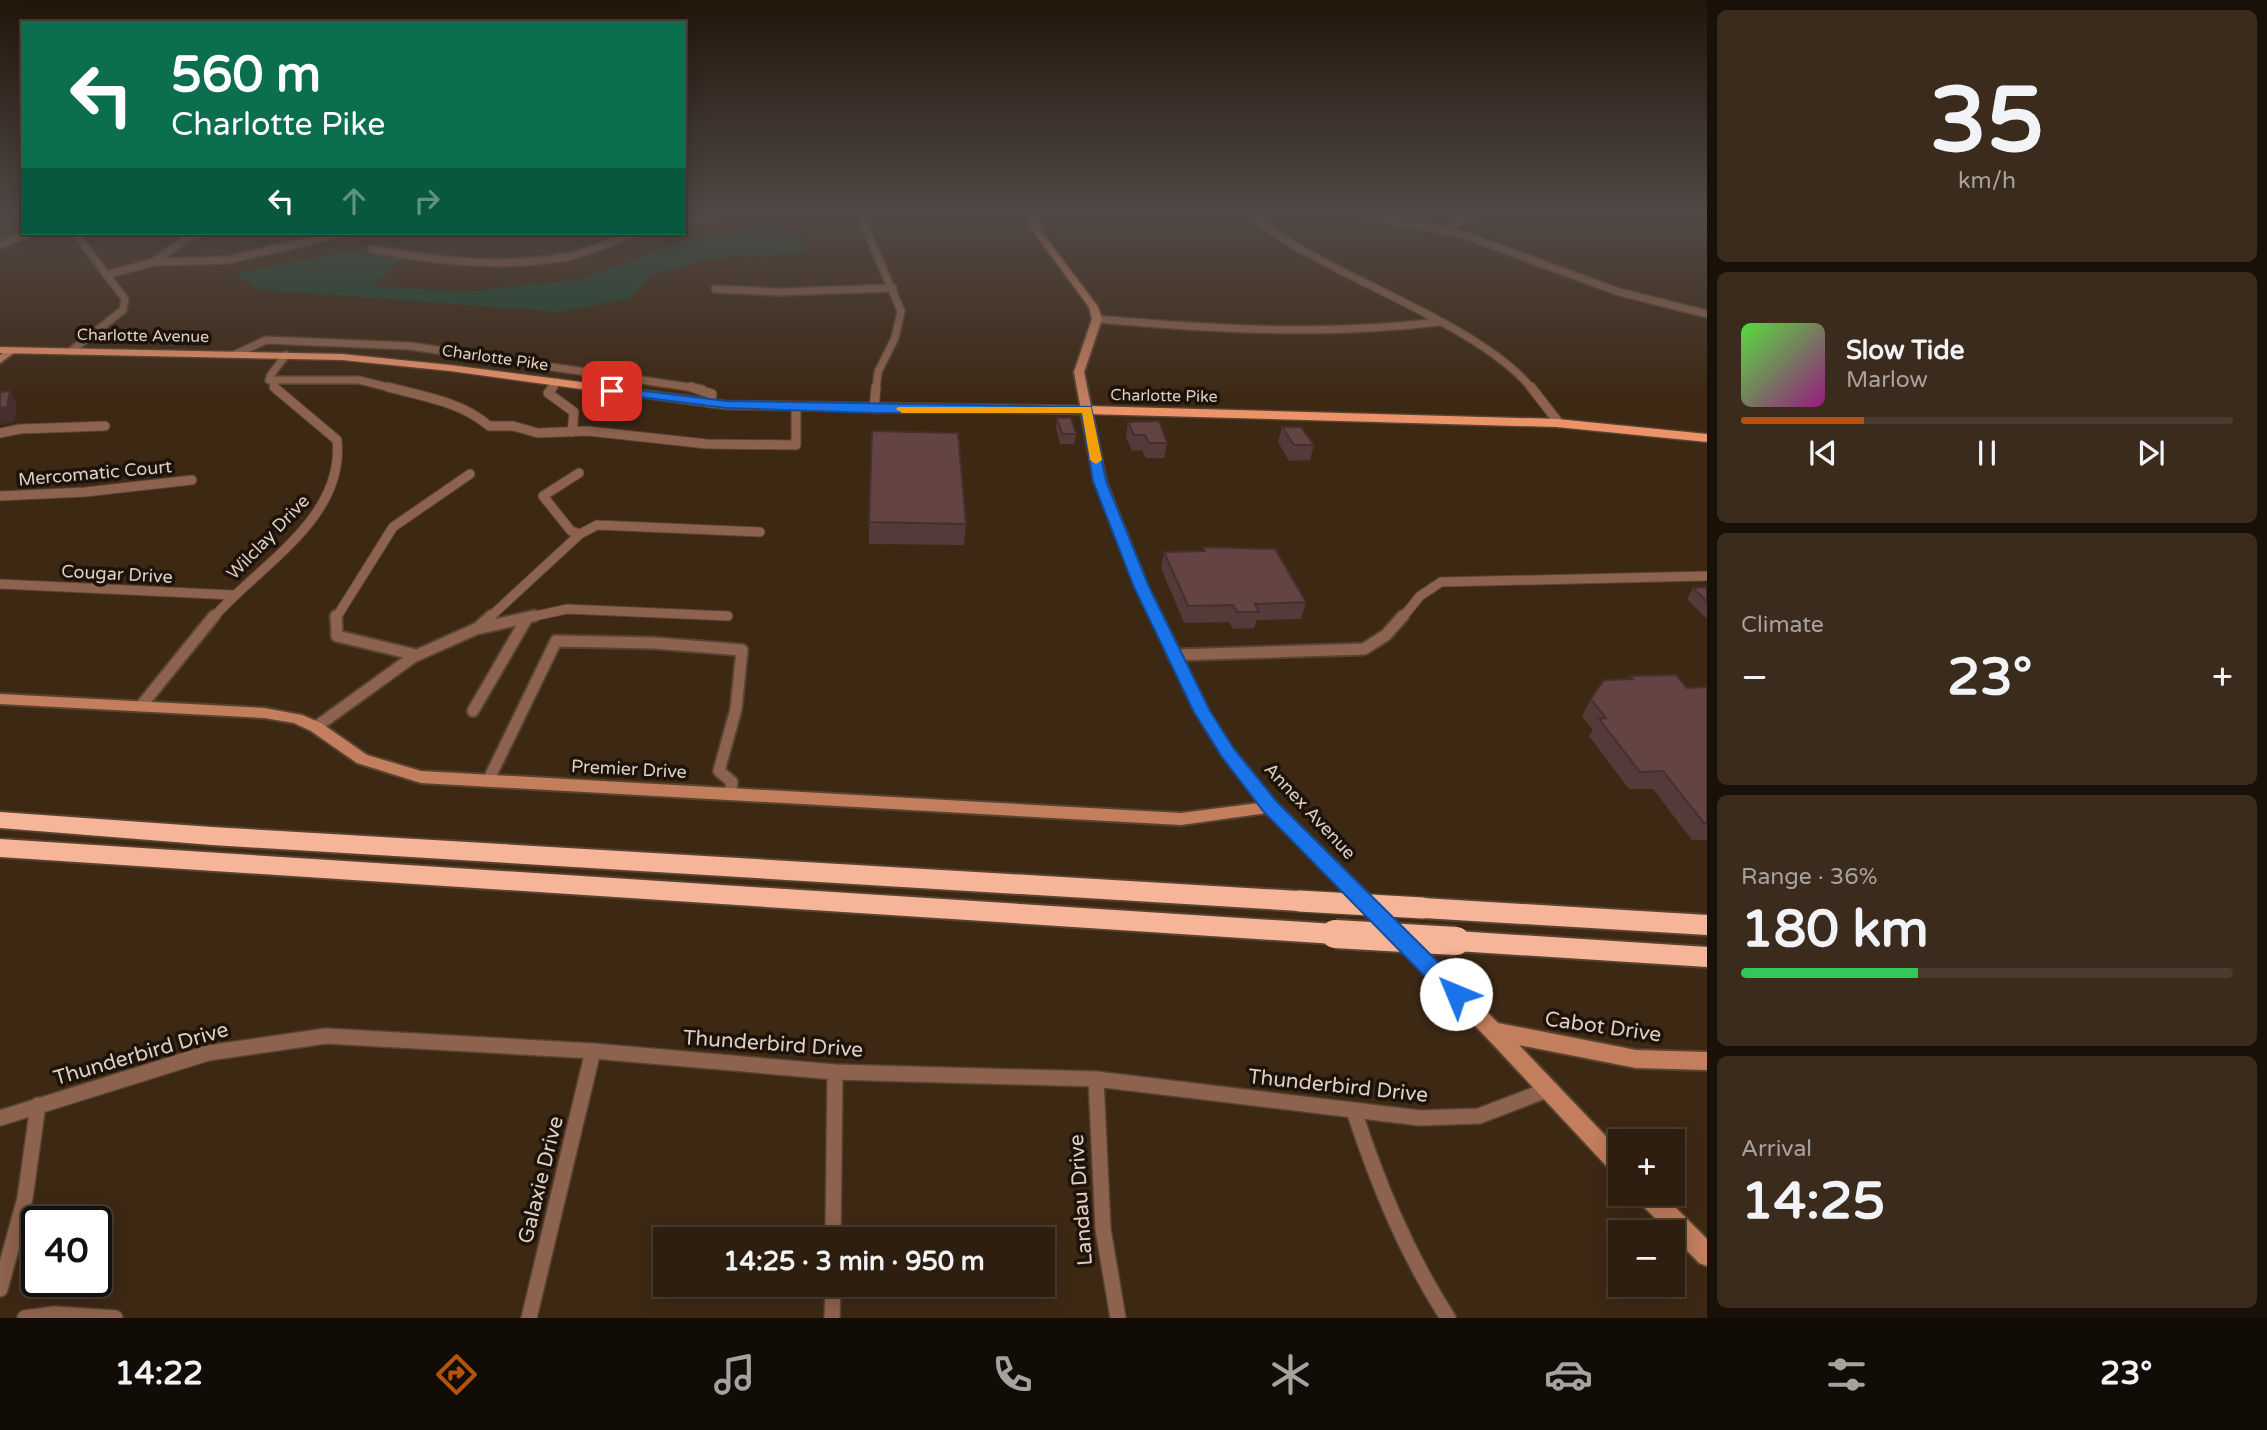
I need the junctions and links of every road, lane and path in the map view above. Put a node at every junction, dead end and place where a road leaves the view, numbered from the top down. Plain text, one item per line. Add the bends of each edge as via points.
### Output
1 (107, 277) edge
2 (888, 277) edge
3 (1073, 277) edge
4 (1352, 277) edge
5 (1576, 277) edge
6 (893, 288) junction
7 (715, 289) dead end
8 (1707, 314) edge
9 (1097, 319) junction
10 (1439, 323) junction
11 (0, 350) edge
12 (13, 350) junction
13 (71, 351) junction
14 (236, 354) junction
15 (286, 355) junction
16 (0, 360) edge
17 (269, 380) junction
18 (557, 382) junction
19 (711, 403) junction
20 (796, 407) junction
21 (874, 409) junction
22 (1087, 410) junction
23 (1559, 423) junction
24 (105, 426) dead end
25 (572, 432) junction
26 (0, 433) edge
27 (1707, 438) edge
28 (579, 472) dead end
29 (470, 474) dead end
30 (192, 480) dead end
31 (0, 496) edge
32 (760, 532) dead end
33 (580, 534) junction
34 (1707, 576) edge
35 (0, 584) edge
36 (233, 595) junction
37 (728, 616) dead end
38 (527, 618) junction
39 (478, 628) junction
40 (415, 655) junction
41 (1173, 655) junction
42 (0, 699) edge
43 (141, 706) junction
44 (473, 711) dead end
45 (316, 727) junction
46 (488, 781) junction
47 (730, 794) junction
48 (1271, 807) junction
49 (0, 820) edge
50 (0, 848) edge
51 (1707, 925) edge
52 (1707, 957) edge
53 (1493, 1031) junction
54 (593, 1051) junction
55 (1707, 1061) edge
56 (835, 1072) junction
57 (1096, 1079) junction
58 (1547, 1090) junction
59 (38, 1105) junction
60 (1354, 1111) junction
61 (0, 1118) edge
62 (1608, 1154) edge
63 (1659, 1206) edge
64 (833, 1227) edge
65 (1707, 1255) edge
66 (0, 1289) edge
67 (833, 1297) edge
68 (25, 1318) edge
69 (115, 1318) edge
70 (529, 1318) edge
71 (832, 1318) edge
72 (1118, 1318) edge
73 (1448, 1318) edge

1 - 13 street via 125,299 123,310
2 - 6 street
3 - 9 street
4 - 10 street
5 - 8 street via 1619,293
6 - 7 street
6 - 21 street via 900,323 878,372
9 - 10 street via 1349,332
9 - 22 street, Annex Avenue via 1079,372
10 - 23 street via 1521,375
11 - 12 main road, Charlotte Avenue
12 - 13 main road, Charlotte Avenue
12 - 16 street
13 - 14 main road, Charlotte Avenue
14 - 15 main road, Charlotte Avenue
14 - 19 street via 266,340 410,346 702,389 712,394
15 - 17 street
15 - 18 main road, Charlotte Pike via 355,358
17 - 25 street via 359,380 442,401 489,426
17 - 36 street, Wilclay Drive via 278,393 337,440 341,453 338,472 318,513
18 - 19 main road, Charlotte Pike
18 - 25 street via 548,393 574,412
19 - 20 main road, Charlotte Pike
20 - 21 main road, Charlotte Pike
20 - 25 street via 796,445 707,444
21 - 22 main road, Charlotte Pike
22 - 23 main road, Charlotte Pike
22 - 41 street, Annex Avenue via 1100,481
23 - 27 main road, Charlotte Pike
24 - 26 street
28 - 33 street via 543,496 571,531
29 - 40 street via 393,527 336,616 337,636
30 - 31 street, Mercomatic Court
32 - 33 street via 597,525
33 - 39 street
34 - 41 street via 1441,582 1426,590 1381,642 1364,649
35 - 36 street, Cougar Drive
36 - 43 street, Wilclay Drive
37 - 38 street via 567,609
38 - 39 street
38 - 44 street
39 - 40 street
40 - 45 street
41 - 48 street, Annex Avenue via 1228,753
42 - 43 street, Premier Drive
43 - 45 street, Premier Drive via 264,713
45 - 46 street, Premier Drive via 362,759 421,777
46 - 47 street, Premier Drive
46 - 47 street via 556,641 654,643 741,650 736,709 719,771 732,782
47 - 48 street, Premier Drive via 1181,820
48 - 53 street, Annex Avenue
49 - 51 highway, bridge
50 - 52 highway, bridge
53 - 55 street, Cabot Drive via 1636,1059
53 - 58 street, Annex Avenue
54 - 56 street, Thunderbird Drive
54 - 59 street, Thunderbird Drive via 326,1036 208,1053
54 - 70 street, Galaxie Drive
56 - 57 street, Thunderbird Drive
56 - 64 street
57 - 60 street, Thunderbird Drive
57 - 72 street, Landau Drive via 1097,1177 1107,1274
58 - 60 street, Thunderbird Drive via 1479,1116 1420,1118
58 - 62 street, Annex Avenue
59 - 61 street, Thunderbird Drive
59 - 66 street via 32,1172
60 - 73 street via 1378,1185 1419,1276
63 - 65 street
67 - 71 street
68 - 69 street via 55,1314

